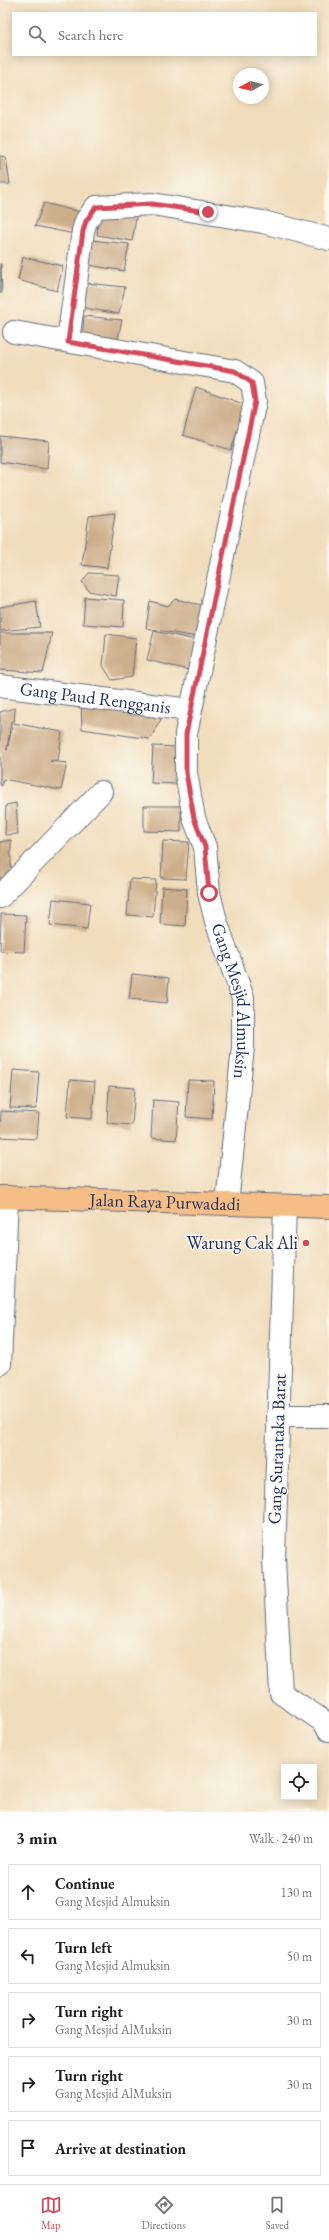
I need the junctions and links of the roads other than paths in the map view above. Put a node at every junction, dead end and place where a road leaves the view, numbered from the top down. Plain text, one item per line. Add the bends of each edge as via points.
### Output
1 (329, 239) edge
2 (14, 332) dead end
3 (68, 342) junction
4 (0, 686) edge
5 (190, 710) junction
6 (101, 792) dead end
7 (0, 897) edge
8 (4, 1197) edge
9 (227, 1204) junction
10 (285, 1206) junction
11 (329, 1207) edge
12 (0, 1364) edge
13 (278, 1416) junction
14 (329, 1416) edge
15 (329, 1730) edge

1 - 3 street via 263,222 152,204 96,207 86,221 83,231
2 - 3 street, Gang Mesjid Almuksin
3 - 5 street, Gang Mesjid Almuksin via 235,371 252,383 255,401
4 - 5 street, Gang Paud Rengganis
5 - 9 street, Gang Mesjid Almuksin via 186,734 186,773 194,818 205,847 209,893 216,921 243,998 243,1047
6 - 7 street
8 - 9 main road, Jalan Raya Purwadadi
8 - 12 street
9 - 10 main road, Jalan Raya Purwadadi
10 - 11 main road, Jalan Raya Purwadadi
10 - 13 street, Gang Surantaka Barat
13 - 14 street
13 - 15 street, Gang Surantaka Barat via 274,1559 281,1693 323,1721

